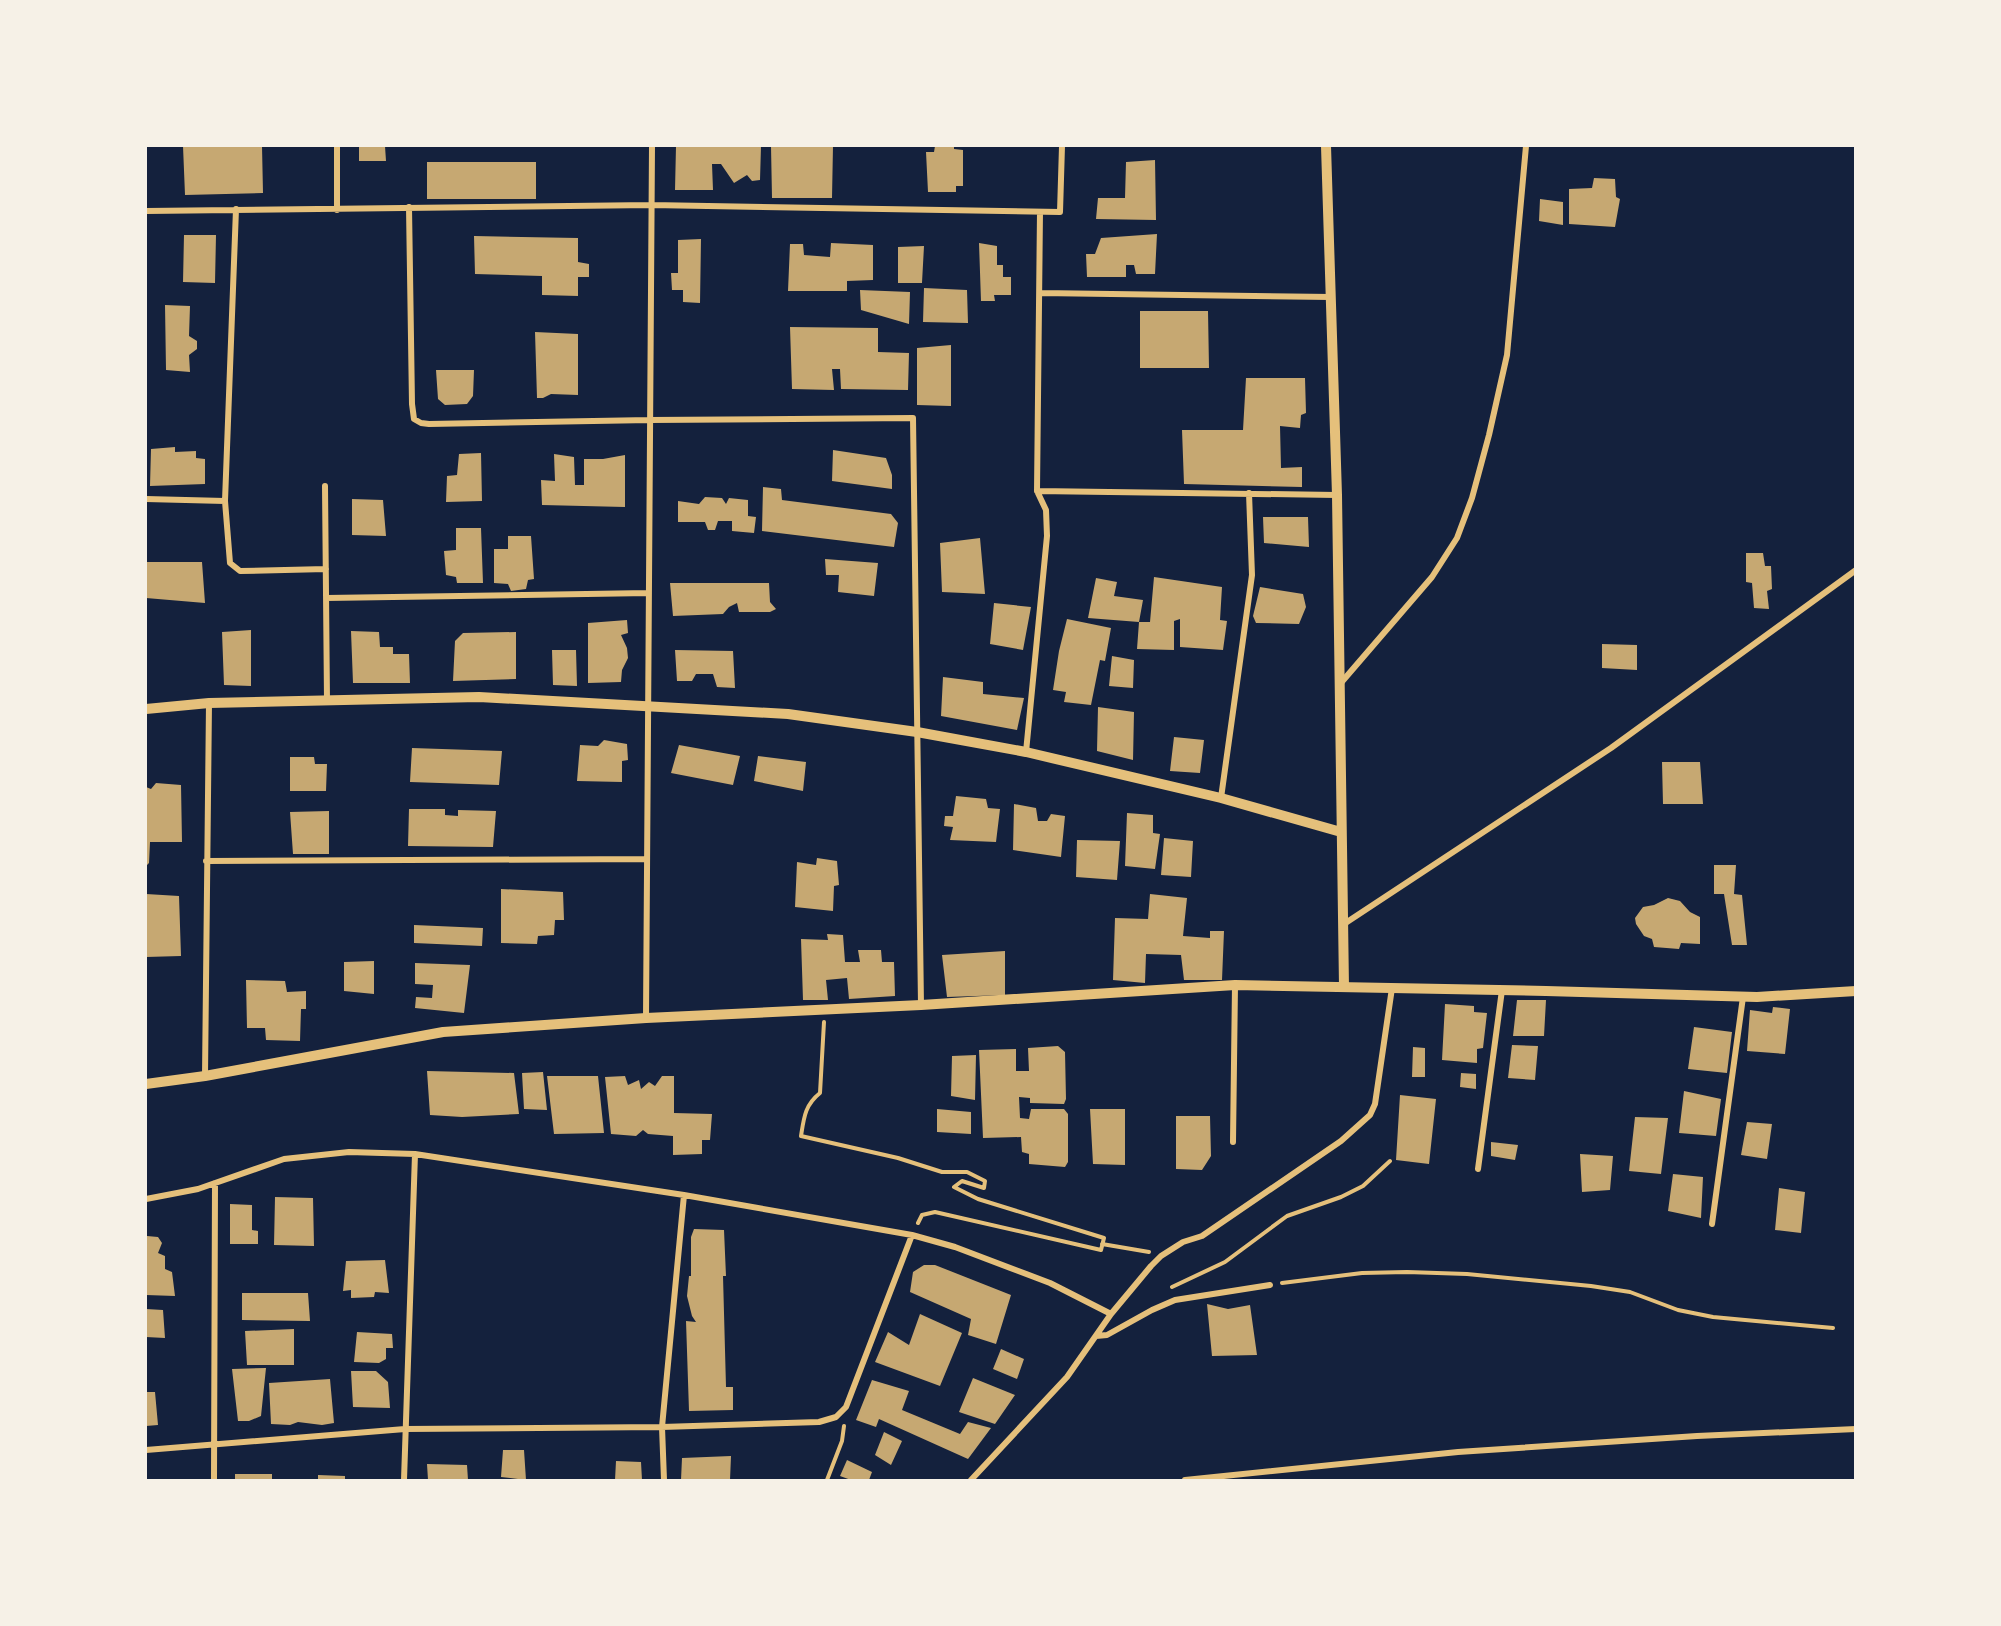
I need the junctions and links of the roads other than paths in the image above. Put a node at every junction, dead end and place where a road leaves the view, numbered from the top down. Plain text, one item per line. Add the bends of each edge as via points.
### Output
1 (337, 146) edge
2 (652, 146) edge
3 (1062, 146) edge
4 (1326, 146) edge
5 (1526, 146) edge
6 (651, 205) junction
7 (409, 207) junction
8 (236, 209) junction
9 (337, 210) junction
10 (146, 211) edge
11 (1040, 212) junction
12 (1040, 293) junction
13 (1330, 297) junction
14 (650, 420) junction
15 (324, 486) dead end
16 (1037, 491) junction
17 (1249, 493) junction
18 (1337, 495) junction
19 (146, 499) edge
20 (225, 501) junction
21 (326, 568) junction
22 (1856, 570) edge
23 (649, 593) junction
24 (326, 598) junction
25 (1340, 684) junction
26 (327, 700) junction
27 (209, 703) junction
28 (648, 705) junction
29 (146, 709) edge
30 (917, 732) junction
31 (1026, 752) junction
32 (1221, 798) junction
33 (1341, 832) junction
34 (647, 859) junction
35 (206, 861) junction
36 (1344, 924) junction
37 (1235, 985) junction
38 (1344, 987) junction
39 (1392, 988) junction
40 (1502, 990) junction
41 (1856, 991) edge
42 (1743, 997) junction
43 (921, 1005) junction
44 (646, 1018) junction
45 (206, 1076) junction
46 (146, 1084) edge
47 (1233, 1142) dead end
48 (415, 1154) junction
49 (1478, 1169) dead end
50 (215, 1183) junction
51 (684, 1195) junction
52 (146, 1199) edge
53 (1712, 1224) dead end
54 (912, 1235) junction
55 (1270, 1285) road end
56 (1111, 1314) junction
57 (1096, 1336) junction
58 (662, 1427) junction
59 (405, 1429) junction
60 (1856, 1429) edge
61 (215, 1445) junction
62 (146, 1450) edge
63 (214, 1480) edge
64 (404, 1480) edge
65 (664, 1480) edge
66 (970, 1480) edge
67 (1185, 1480) edge

1 - 9 street
2 - 6 street
3 - 11 street via 1060,212
4 - 13 street
5 - 25 street via 1507,355 1472,498 1457,538 1432,578
6 - 7 street
6 - 11 street
6 - 14 street
7 - 9 street
7 - 14 street via 414,418 429,424
8 - 9 street
8 - 10 street
8 - 20 street
11 - 12 street
12 - 13 street
12 - 16 street
13 - 18 street
14 - 23 street
14 - 30 street via 913,418
15 - 21 street
16 - 17 street
16 - 31 street via 1046,510 1047,536
17 - 18 street
17 - 32 street via 1252,575
18 - 25 street
19 - 20 street
20 - 21 street via 229,556 240,572
21 - 24 street
22 - 36 street via 1611,748
23 - 24 street
23 - 28 street
24 - 26 street
25 - 33 street
26 - 27 street
26 - 28 street via 479,697
27 - 29 street
27 - 35 street
28 - 30 street via 788,714
28 - 34 street
30 - 31 street
30 - 43 street
31 - 32 street
32 - 33 street
33 - 36 street
34 - 35 street
34 - 44 street
35 - 45 street
36 - 38 street
37 - 38 street
37 - 43 street
37 - 47 street
38 - 39 street
39 - 40 street
39 - 56 street via 1375,1104 1370,1114 1341,1141 1202,1236 1161,1256
40 - 42 street
40 - 49 street
41 - 42 street
42 - 53 street
43 - 44 street
44 - 45 street via 442,1032
45 - 46 street
48 - 50 street via 349,1152 284,1159
48 - 51 street
48 - 59 street
50 - 52 street
50 - 61 street
51 - 54 street
51 - 58 street
54 - 56 street via 1050,1283
54 - 58 street via 846,1407 836,1417 819,1422
55 - 57 street via 1175,1300 1107,1335
56 - 57 street
57 - 66 street via 1067,1377
58 - 59 street
58 - 65 street
59 - 61 street
59 - 64 street
60 - 67 street via 1458,1452
61 - 62 street
61 - 63 street

